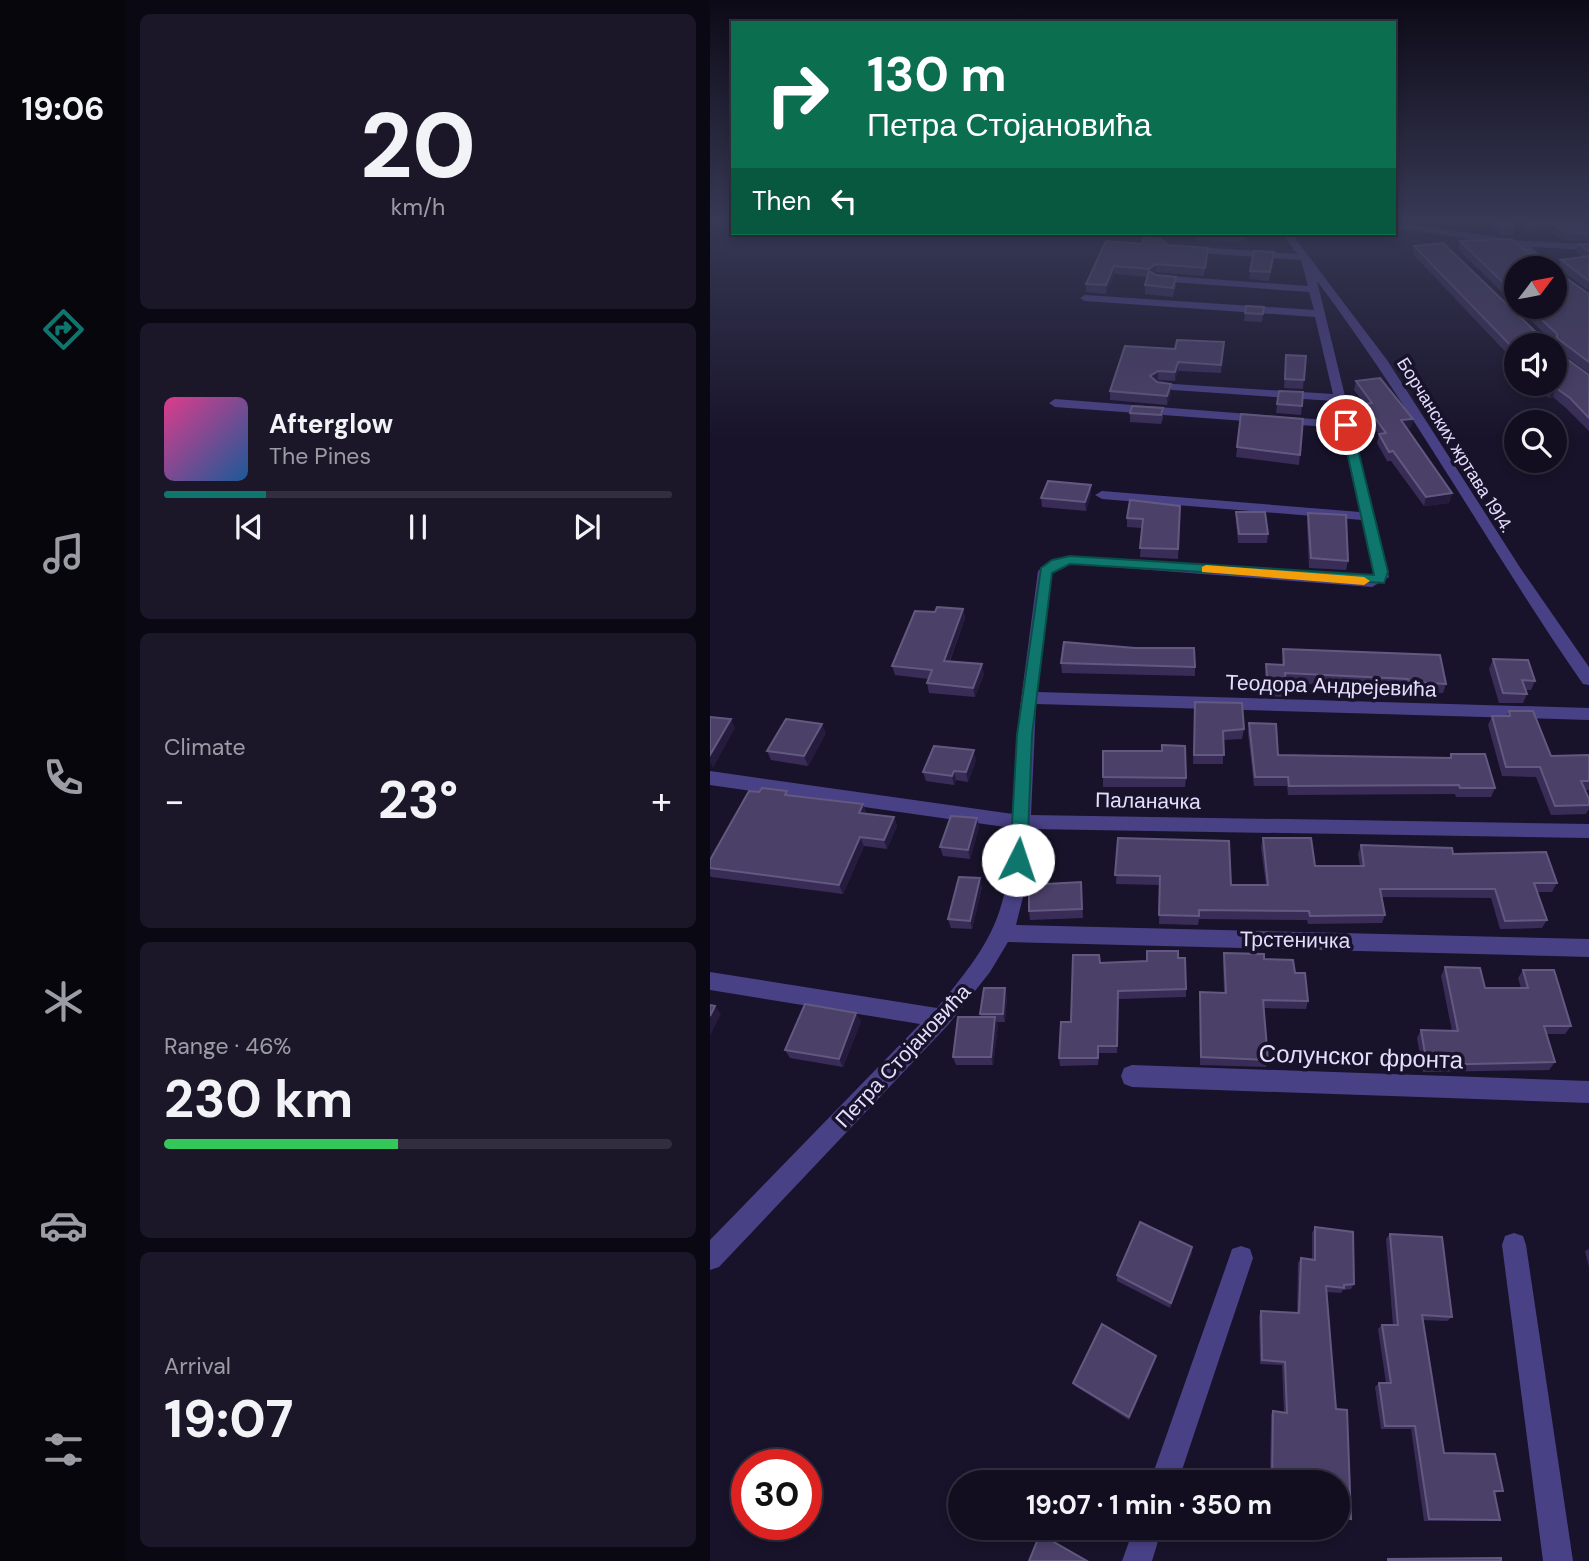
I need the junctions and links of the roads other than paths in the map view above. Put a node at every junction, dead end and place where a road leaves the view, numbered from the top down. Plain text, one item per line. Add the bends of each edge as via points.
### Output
1 (1315, 293) edge
2 (1332, 293) edge
3 (1084, 298) dead end
4 (1320, 314) junction
5 (1158, 386) edge
6 (1340, 398) junction
7 (1055, 403) dead end
8 (1346, 425) junction
9 (1102, 495) dead end
10 (1369, 517) junction
11 (1588, 680) edge
12 (1030, 698) junction
13 (1588, 714) edge
14 (710, 779) edge
15 (1021, 822) junction
16 (1588, 831) edge
17 (1001, 933) junction
18 (1588, 948) edge
19 (710, 981) edge
20 (941, 1018) junction
21 (1132, 1076) dead end
22 (1588, 1092) edge
23 (1514, 1245) dead end
24 (710, 1258) edge
25 (1241, 1258) dead end
26 (1168, 1470) edge
27 (1144, 1540) edge
28 (1136, 1561) edge
29 (1558, 1561) edge

1 - 4 street, Петра Стојановића
2 - 11 street, Борчанских жртава 1914.
3 - 4 street
4 - 6 street, Петра Стојановића
5 - 6 street
6 - 8 street, Петра Стојановића
7 - 8 street
8 - 10 street, Петра Стојановића
9 - 10 street
10 - 12 street, Петра Стојановића via 1382,572 1379,580 1372,582 1070,560 1050,566 1045,571
12 - 13 street, Теодора Андрејевића
12 - 15 street, Петра Стојановића
14 - 15 street, Паланачка
15 - 16 street, Паланачка
15 - 17 street, Петра Стојановића via 1012,907
17 - 18 street, Трстеничка
17 - 20 street, Петра Стојановића via 973,980
19 - 20 street
20 - 24 street, Петра Стојановића
21 - 22 street, Солунског фронта
23 - 29 street
25 - 26 street
27 - 28 street

